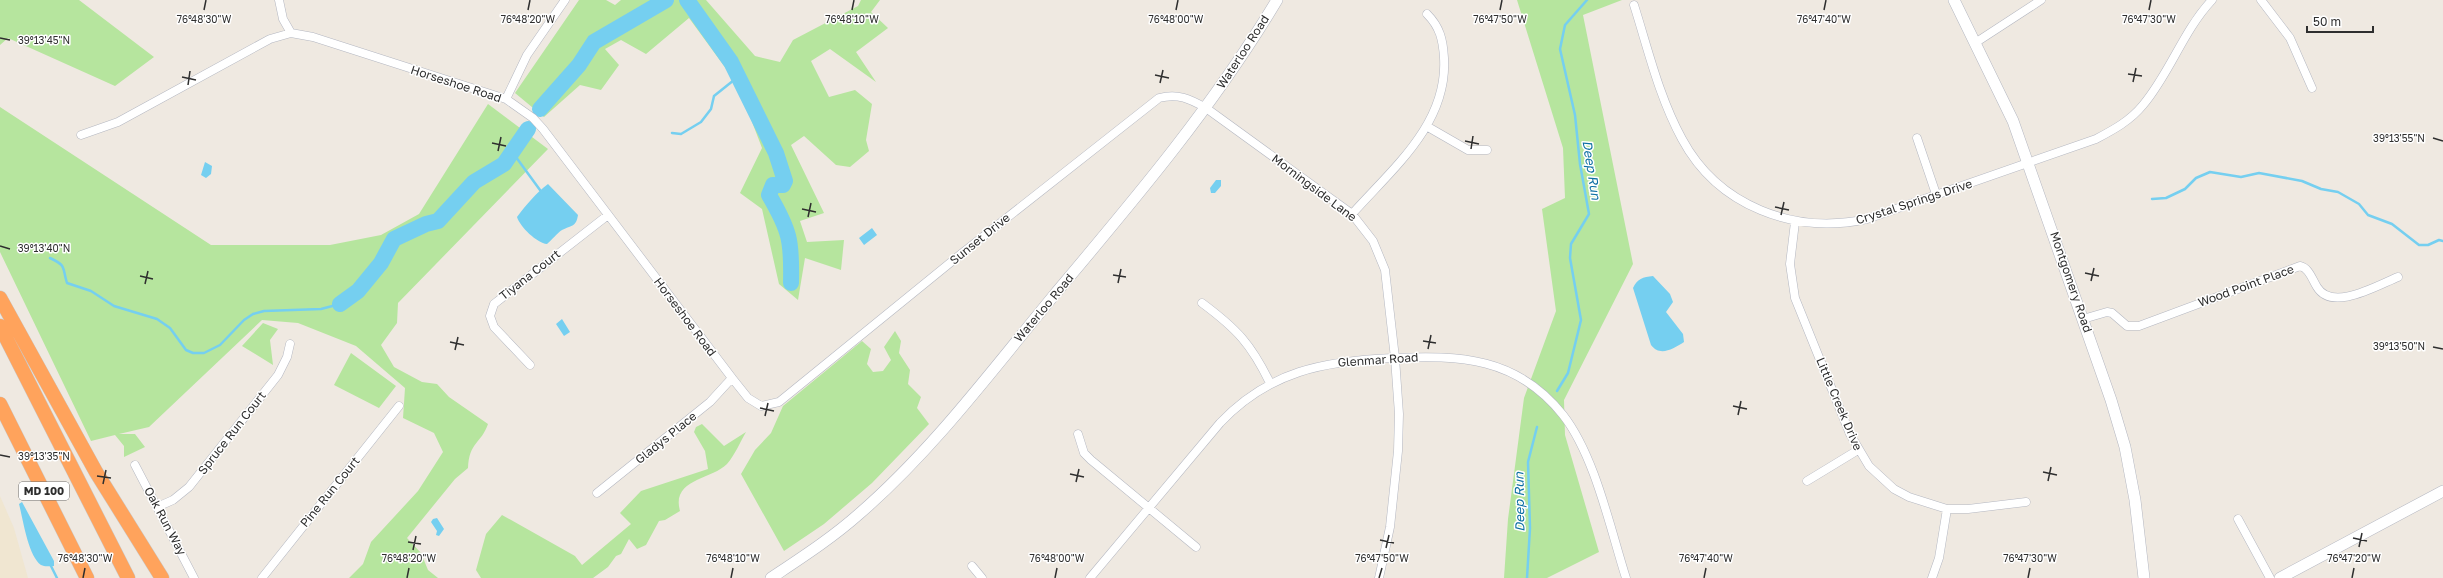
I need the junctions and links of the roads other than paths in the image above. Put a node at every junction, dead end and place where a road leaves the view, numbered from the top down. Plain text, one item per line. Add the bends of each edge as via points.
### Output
1 (278, 0) edge
2 (565, 0) edge
3 (1277, 0) edge
4 (1954, 0) edge
5 (2041, 0) edge
6 (2212, 0) edge
7 (2261, 0) edge
8 (1634, 5) dead end
9 (1427, 14) dead end
10 (291, 33) junction
11 (1976, 43) junction
12 (2312, 88) dead end
13 (506, 99) junction
14 (1206, 108) junction
15 (1428, 127) junction
16 (81, 135) dead end
17 (1917, 138) dead end
18 (1487, 150) dead end
19 (2029, 163) junction
20 (1936, 194) junction
21 (1352, 214) junction
22 (608, 215) junction
23 (1795, 222) junction
24 (2398, 277) dead end
25 (0, 298) edge
26 (1202, 303) dead end
27 (2083, 319) junction
28 (0, 326) edge
29 (290, 344) dead end
30 (1395, 358) junction
31 (530, 365) dead end
32 (732, 378) junction
33 (1270, 383) junction
34 (0, 404) edge
35 (399, 406) dead end
36 (761, 406) joint
37 (1078, 434) dead end
38 (1858, 450) junction
39 (135, 465) dead end
40 (1807, 481) dead end
41 (2443, 491) edge
42 (597, 494) dead end
43 (2026, 502) dead end
44 (157, 507) junction
45 (1149, 508) junction
46 (1947, 509) junction
47 (2238, 519) dead end
48 (1196, 547) dead end
49 (972, 566) dead end
50 (87, 578) edge
51 (128, 578) edge
52 (162, 578) edge
53 (194, 578) edge
54 (262, 578) edge
55 (771, 578) edge
56 (982, 578) edge
57 (1090, 578) edge
58 (1378, 578) edge
59 (1626, 578) edge
60 (1932, 578) edge
61 (2144, 578) edge
62 (2270, 578) edge
63 (2280, 578) edge

1 - 10 street
2 - 13 street via 527,55
3 - 14 main road, Waterloo Road
4 - 11 main road, Montgomery Road
5 - 11 street
6 - 19 street, Crystal Springs Drive via 2185,36 2154,91 2130,118 2096,139
7 - 12 street via 2290,38
8 - 23 street, Crystal Springs Drive via 1667,105 1690,153 1709,176 1732,195 1766,214
9 - 15 street via 1440,32 1445,62 1440,96
10 - 13 street, Horseshoe Road via 313,37
10 - 16 street, Horseshoe Road via 270,39 118,122
11 - 19 main road, Montgomery Road via 2013,121
13 - 22 street, Horseshoe Road via 533,118
14 - 21 street, Morningside Lane
14 - 36 street, Sunset Drive via 1180,96 1159,98 779,402
14 - 55 main road, Waterloo Road via 1142,191 914,460 859,514
15 - 18 street via 1468,150
15 - 21 street
17 - 20 street
19 - 20 street, Crystal Springs Drive
19 - 27 main road, Montgomery Road
20 - 23 street, Crystal Springs Drive via 1867,219 1820,225
21 - 30 street, Morningside Lane via 1373,241 1385,270
22 - 31 street, Tiyana Court via 494,304 490,316 494,327
22 - 32 street, Horseshoe Road
23 - 38 street, Little Creek Drive via 1790,264 1796,298
24 - 27 street, Wood Point Place via 2337,299 2328,298 2318,289 2307,270 2300,266 2139,326 2127,326 2107,312
25 - 52 highway via 96,472
26 - 33 street via 1224,319 1248,343
27 - 61 main road, Montgomery Road via 2126,447
28 - 51 highway, MD 100
29 - 44 street, Spruce Run Court via 278,375 194,480 181,495
30 - 33 street, Glenmar Road via 1352,360 1313,366
30 - 58 street, Morningside Lane via 1399,414 1395,486 1390,527
30 - 59 street, Glenmar Road via 1452,356 1472,359 1514,375 1534,386 1549,400 1577,436 1588,460
32 - 36 street, Horseshoe Road via 748,398
32 - 42 street, Gladys Place via 710,402
33 - 45 street, Glenmar Road via 1232,410
34 - 50 highway, MD 100
35 - 54 street, Pine Run Court
37 - 45 street via 1084,453
38 - 40 street
38 - 46 street, Little Creek Drive via 1869,466 1894,489 1926,504
39 - 44 street, Oak Run Way
41 - 63 main road
43 - 46 street, Little Creek Drive
44 - 53 street, Oak Run Way
45 - 48 street
45 - 57 street, Glenmar Road
46 - 60 street via 1939,558
47 - 62 street
49 - 56 street

